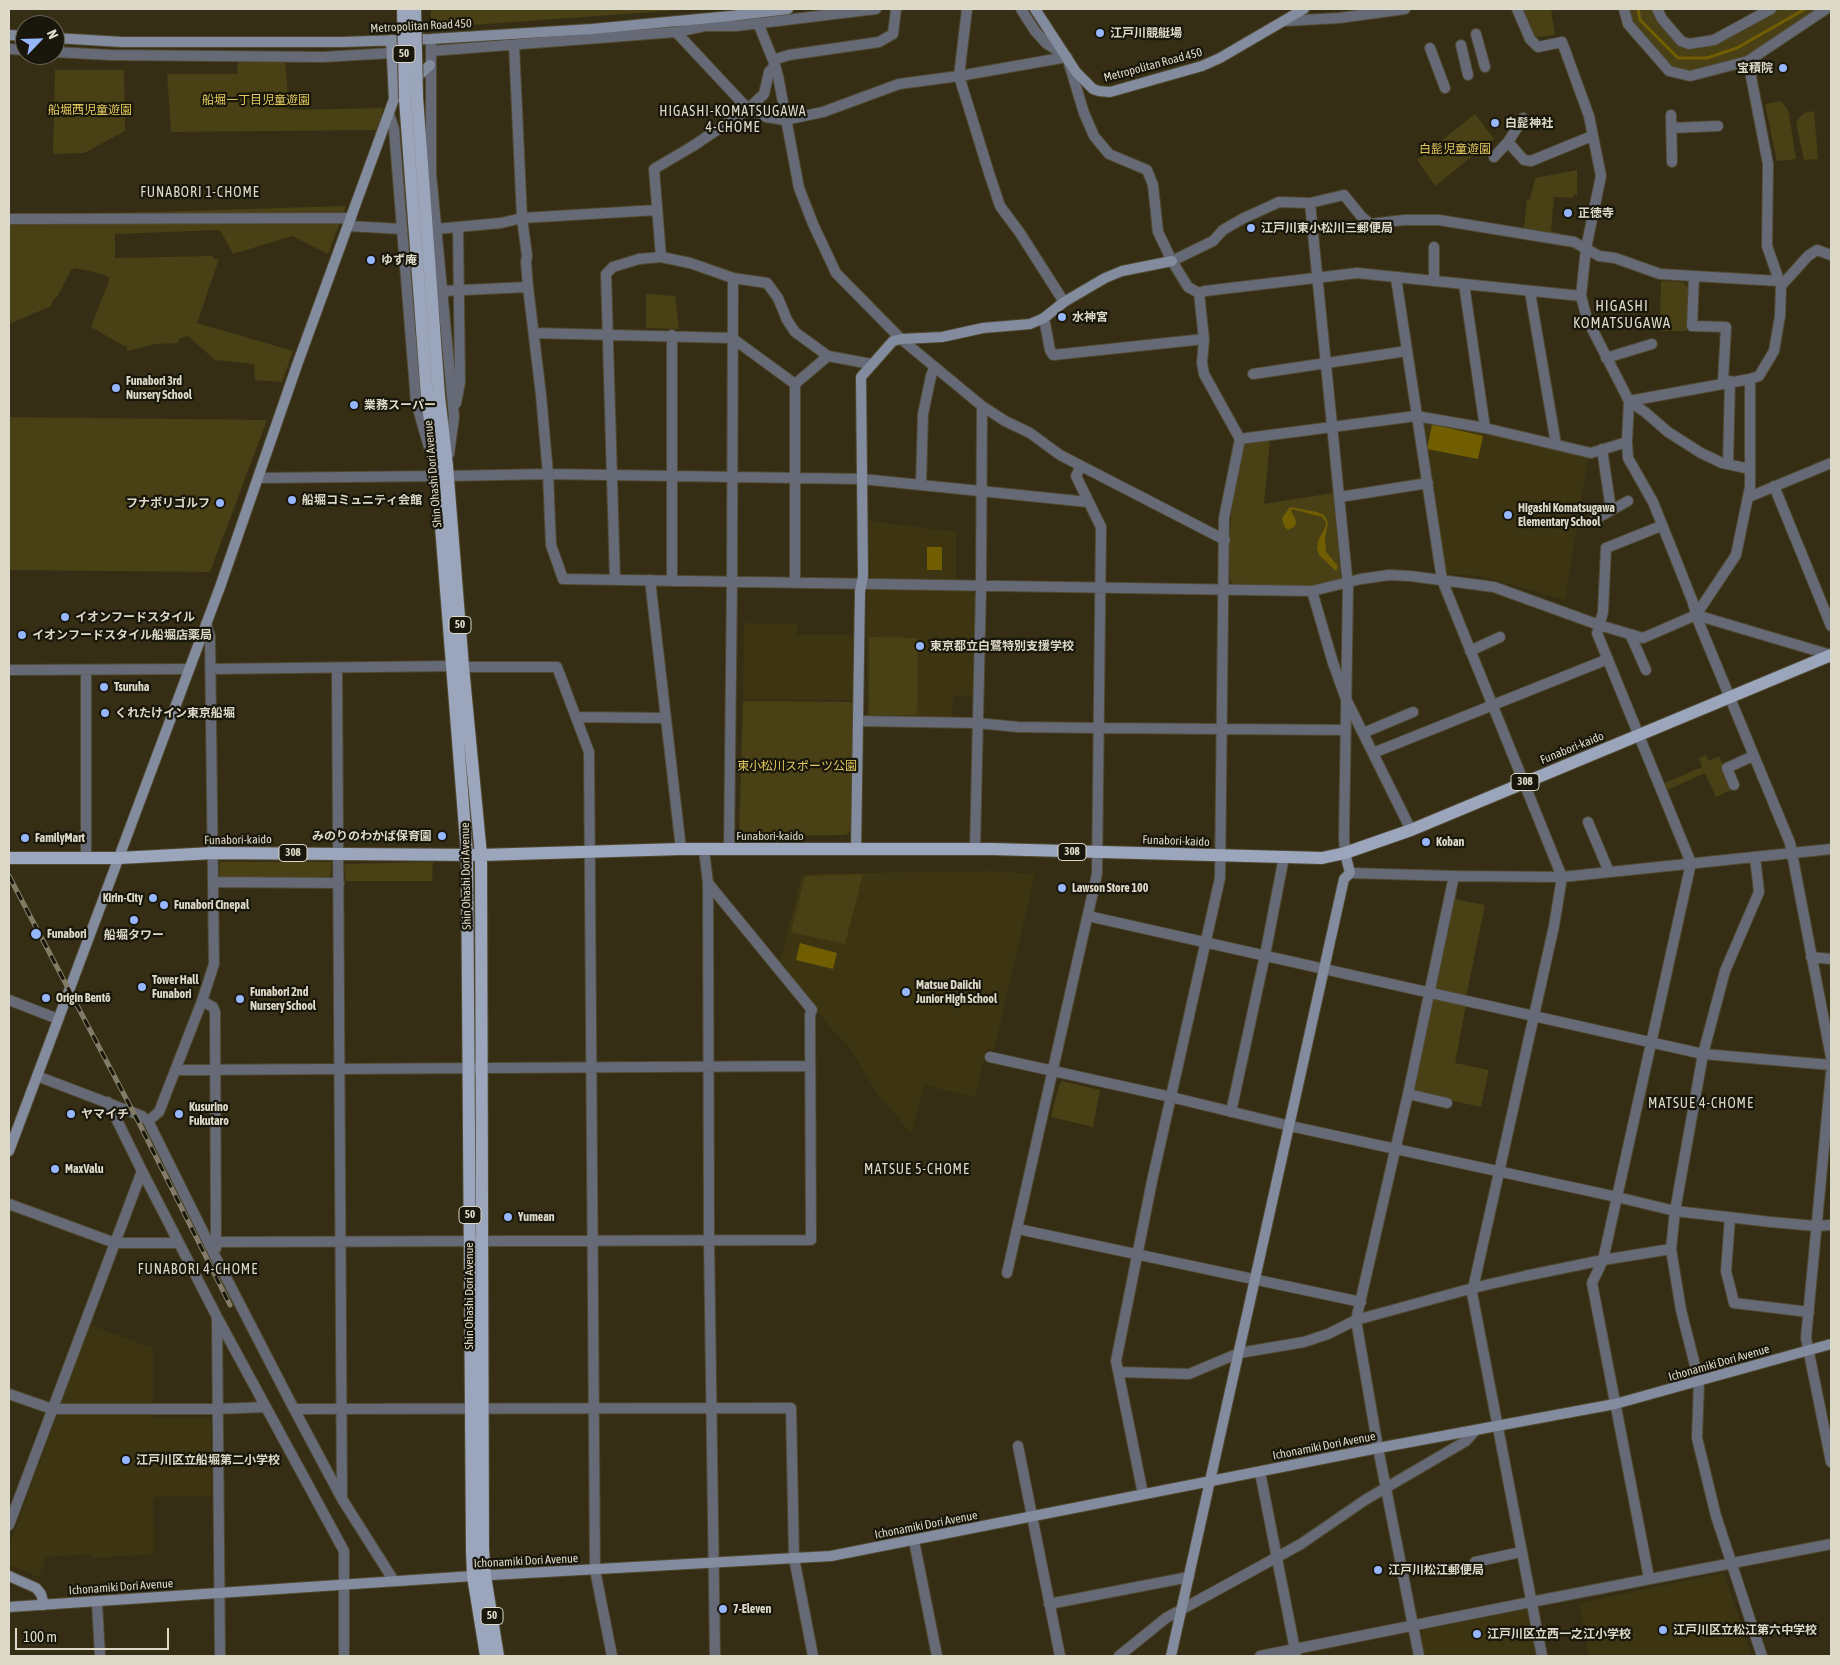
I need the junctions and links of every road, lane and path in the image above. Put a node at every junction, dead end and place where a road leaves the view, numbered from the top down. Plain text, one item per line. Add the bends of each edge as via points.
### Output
1 (402, 9) edge
2 (415, 9) edge
3 (788, 9) edge
4 (876, 9) edge
5 (896, 9) edge
6 (967, 9) edge
7 (1021, 9) edge
8 (1035, 9) edge
9 (1304, 9) edge
10 (1405, 9) edge
11 (1517, 9) edge
12 (1624, 9) edge
13 (1657, 9) edge
14 (1771, 9) edge
15 (1826, 9) edge
16 (1285, 21) junction
17 (705, 22) junction
18 (758, 23) junction
19 (676, 32) junction
20 (1476, 34) dead end
21 (65, 39) edge
22 (431, 39) junction
23 (391, 40) junction
24 (514, 45) junction
25 (1461, 46) dead end
26 (1430, 48) dead end
27 (431, 52) junction
28 (65, 53) edge
29 (392, 53) junction
30 (1066, 57) junction
31 (1748, 61) junction
32 (774, 62) junction
33 (430, 65) junction
34 (1486, 67) dead end
35 (1468, 75) dead end
36 (959, 76) junction
37 (1445, 88) dead end
38 (405, 99) junction
39 (748, 109) junction
40 (389, 114) junction
41 (1671, 115) dead end
42 (1523, 118) dead end
43 (785, 120) junction
44 (1718, 126) dead end
45 (1671, 128) junction
46 (1592, 136) junction
47 (1508, 142) junction
48 (1494, 157) dead end
49 (1672, 162) dead end
50 (1310, 203) junction
51 (657, 210) junction
52 (522, 218) junction
53 (9, 219) edge
54 (350, 222) junction
55 (458, 227) junction
56 (402, 229) junction
57 (436, 229) junction
58 (1434, 247) dead end
59 (1586, 248) junction
60 (1831, 255) edge
61 (661, 257) junction
62 (1172, 261) junction
63 (1694, 276) junction
64 (1316, 277) junction
65 (733, 278) junction
66 (1396, 278) junction
67 (1434, 281) junction
68 (1464, 284) junction
69 (1780, 284) junction
70 (528, 287) junction
71 (460, 290) junction
72 (442, 291) junction
73 (1530, 292) junction
74 (1199, 293) junction
75 (1581, 296) junction
76 (1064, 302) junction
77 (1044, 318) junction
78 (534, 332) junction
79 (608, 334) junction
80 (672, 335) junction
81 (732, 338) junction
82 (900, 339) junction
83 (1204, 339) junction
84 (1652, 344) dead end
85 (1407, 351) junction
86 (828, 356) junction
87 (1606, 358) junction
88 (1326, 362) junction
89 (871, 364) junction
90 (934, 368) junction
91 (1253, 374) dead end
92 (1750, 379) junction
93 (1726, 382) junction
94 (795, 384) junction
95 (1629, 401) junction
96 (982, 406) junction
97 (1416, 416) junction
98 (454, 417) junction
99 (1332, 426) junction
100 (1485, 428) junction
101 (1240, 439) junction
102 (1627, 442) junction
103 (1556, 444) junction
104 (1602, 449) junction
105 (1831, 463) edge
106 (1728, 464) junction
107 (1081, 466) junction
108 (1750, 469) junction
109 (442, 472) junction
110 (548, 474) junction
111 (612, 475) junction
112 (672, 476) junction
113 (732, 477) junction
114 (795, 477) junction
115 (259, 478) junction
116 (862, 479) junction
117 (1428, 483) junction
118 (921, 484) junction
119 (1774, 486) junction
120 (982, 491) junction
121 (1340, 497) junction
122 (1749, 497) junction
123 (1628, 501) dead end
124 (1088, 502) junction
125 (1611, 510) junction
126 (1594, 520) dead end
127 (1661, 526) junction
128 (1225, 540) junction
129 (615, 580) junction
130 (650, 580) junction
131 (1442, 580) junction
132 (672, 581) junction
133 (732, 582) junction
134 (794, 583) junction
135 (862, 583) junction
136 (1347, 583) junction
137 (981, 586) junction
138 (1101, 588) junction
139 (1225, 590) junction
140 (1312, 591) junction
141 (1696, 615) junction
142 (206, 624) junction
143 (1599, 625) junction
144 (1831, 626) edge
145 (1630, 634) junction
146 (1500, 637) dead end
147 (1470, 652) junction
148 (1831, 655) edge
149 (1608, 658) junction
150 (458, 667) junction
151 (337, 668) junction
152 (189, 669) junction
153 (210, 669) junction
154 (9, 670) edge
155 (86, 670) junction
156 (1646, 670) dead end
157 (1346, 698) junction
158 (1729, 698) junction
159 (1492, 704) junction
160 (1413, 712) dead end
161 (577, 717) junction
162 (666, 718) junction
163 (858, 721) junction
164 (977, 723) junction
165 (1100, 728) junction
166 (1222, 728) junction
167 (1345, 730) junction
168 (1363, 733) junction
169 (1639, 735) junction
170 (1373, 753) junction
171 (1753, 756) junction
172 (1524, 782) junction
173 (1734, 785) dead end
174 (1588, 822) dead end
175 (1411, 830) junction
176 (856, 849) junction
177 (975, 849) junction
178 (1831, 849) edge
179 (682, 850) junction
180 (704, 850) junction
181 (728, 850) junction
182 (1097, 852) junction
183 (339, 853) junction
184 (588, 853) junction
185 (1345, 853) junction
186 (1793, 853) junction
187 (212, 854) junction
188 (467, 854) junction
189 (480, 855) junction
190 (1221, 856) junction
191 (1284, 857) junction
192 (1755, 857) junction
193 (9, 858) edge
194 (86, 858) junction
195 (119, 858) junction
196 (1691, 863) junction
197 (1609, 872) junction
198 (1350, 873) junction
199 (1454, 876) junction
200 (1562, 877) junction
201 (214, 882) junction
202 (708, 882) junction
203 (339, 883) junction
204 (1088, 916) junction
205 (1206, 942) junction
206 (1265, 955) junction
207 (1812, 957) junction
208 (1831, 959) edge
209 (1324, 970) junction
210 (1430, 993) junction
211 (9, 1000) edge
212 (202, 1001) junction
213 (1533, 1016) junction
214 (58, 1020) junction
215 (1652, 1042) junction
216 (1703, 1054) junction
217 (1831, 1057) edge
218 (990, 1058) dead end
219 (1831, 1065) edge
220 (708, 1066) junction
221 (810, 1066) junction
222 (590, 1067) junction
223 (340, 1068) junction
224 (469, 1068) junction
225 (482, 1068) junction
226 (216, 1069) junction
227 (175, 1070) junction
228 (1054, 1072) junction
229 (1831, 1073) edge
230 (37, 1076) junction
231 (1408, 1094) junction
232 (1171, 1097) junction
233 (108, 1102) junction
234 (1448, 1103) dead end
235 (1231, 1112) junction
236 (148, 1121) junction
237 (1290, 1126) junction
238 (11, 1138) edge
239 (1395, 1149) junction
240 (9, 1150) edge
241 (142, 1171) junction
242 (1498, 1171) junction
243 (1617, 1197) junction
244 (9, 1204) edge
245 (1675, 1211) junction
246 (1730, 1218) junction
247 (1831, 1225) edge
248 (1816, 1226) junction
249 (1018, 1229) junction
250 (593, 1241) junction
251 (709, 1241) junction
252 (217, 1242) junction
253 (476, 1242) junction
254 (115, 1243) junction
255 (179, 1243) junction
256 (341, 1243) junction
257 (1671, 1249) junction
258 (1136, 1255) junction
259 (215, 1256) junction
260 (1603, 1260) junction
261 (1007, 1273) dead end
262 (1255, 1281) junction
263 (1472, 1288) junction
264 (1361, 1302) junction
265 (1809, 1312) junction
266 (217, 1317) junction
267 (1356, 1320) junction
268 (1831, 1344) edge
269 (1809, 1350) junction
270 (1239, 1353) junction
271 (1118, 1372) junction
272 (1699, 1381) junction
273 (9, 1394) edge
274 (1615, 1404) junction
275 (266, 1407) junction
276 (294, 1408) junction
277 (342, 1408) junction
278 (477, 1408) junction
279 (594, 1408) junction
280 (52, 1409) junction
281 (217, 1409) junction
282 (712, 1409) junction
283 (1497, 1426) junction
284 (1476, 1430) junction
285 (1018, 1446) dead end
286 (1378, 1448) junction
287 (1830, 1449) edge
288 (1831, 1462) edge
289 (1260, 1472) junction
290 (1210, 1481) junction
291 (1386, 1488) junction
292 (1143, 1494) junction
293 (342, 1500) junction
294 (1033, 1516) junction
295 (9, 1525) edge
296 (914, 1541) junction
297 (1831, 1544) edge
298 (1522, 1552) junction
299 (794, 1558) junction
300 (1277, 1558) junction
301 (1475, 1562) dead end
302 (713, 1563) junction
303 (1730, 1563) junction
304 (595, 1570) junction
305 (9, 1576) edge
306 (479, 1576) junction
307 (1189, 1577) junction
308 (1649, 1578) junction
309 (394, 1581) junction
310 (345, 1585) junction
311 (219, 1593) junction
312 (97, 1602) junction
313 (1528, 1602) junction
314 (1049, 1604) junction
315 (44, 1605) junction
316 (9, 1607) edge
317 (1181, 1610) junction
318 (1413, 1625) junction
319 (1295, 1653) edge
320 (100, 1656) edge
321 (220, 1656) edge
322 (344, 1656) edge
323 (486, 1656) edge
324 (498, 1656) edge
325 (612, 1656) edge
326 (715, 1656) edge
327 (813, 1656) edge
328 (937, 1656) edge
329 (1060, 1656) edge
330 (1119, 1656) edge
331 (1171, 1656) edge
332 (1260, 1656) edge
333 (1419, 1656) edge
334 (1542, 1656) edge
335 (1762, 1656) edge

1 - 38 main road, 50, bridge
2 - 38 main road, 50, bridge
3 - 17 street, Metropolitan Road 450
4 - 18 street
5 - 32 street via 893,34 880,42 790,55
6 - 36 street
7 - 30 street via 1046,43
8 - 30 street, Metropolitan Road 450
9 - 16 street, Metropolitan Road 450
10 - 16 street
11 - 46 street via 1530,39 1538,47 1562,42 1589,116
12 - 31 street via 1628,24 1670,71 1690,76
13 - 14 street via 1682,41 1689,44 1714,40
15 - 31 street
16 - 30 street, Metropolitan Road 450 via 1202,66 1110,92 1093,89
17 - 18 street via 736,26
17 - 19 street
17 - 22 street, Metropolitan Road 450
18 - 32 street
19 - 24 street
19 - 39 street
20 - 34 street
21 - 23 street, Metropolitan Road 450 via 122,42
22 - 23 street, Metropolitan Road 450
22 - 27 street
23 - 29 street
24 - 27 street
24 - 52 street
25 - 35 street
26 - 37 street
27 - 33 street
28 - 29 street via 324,57
29 - 38 street
30 - 36 street
30 - 62 street via 1094,136 1109,154 1147,170 1153,185 1158,232
31 - 69 street via 1768,164 1767,246
32 - 39 street via 764,94
32 - 43 street
33 - 38 street
33 - 57 street via 431,173
36 - 43 street via 899,84 823,112
36 - 76 street via 1000,206
38 - 40 street
38 - 109 main road, Shin Ohashi Dori Avenue / 50
39 - 43 street via 766,117
39 - 51 street via 654,168
40 - 54 street
40 - 56 street via 394,129
41 - 45 street
42 - 47 street
43 - 82 street via 798,188 836,273
44 - 45 street
45 - 49 street
46 - 47 street via 1531,160 1524,160
46 - 59 street via 1600,186
47 - 48 street
50 - 59 street via 1344,195 1370,224 1438,220 1566,241
50 - 62 street via 1279,202 1242,219 1213,241
50 - 64 street
51 - 52 street
51 - 61 street
52 - 55 street
52 - 70 street
53 - 54 street
54 - 56 street
54 - 115 street
55 - 57 street
55 - 71 street
56 - 109 street via 416,402
57 - 72 street
58 - 67 street
59 - 63 street via 1599,256 1615,258 1660,274
59 - 75 street
60 - 69 street via 1817,250
61 - 65 street
61 - 79 street via 639,259 613,267 606,274
62 - 74 street via 1188,287
62 - 76 street via 1122,271
63 - 69 street
63 - 93 street via 1692,326 1726,326
64 - 66 street via 1357,273
64 - 74 street
64 - 88 street
65 - 81 street
65 - 86 street via 767,283 795,332
66 - 67 street
66 - 85 street
67 - 68 street
68 - 73 street
68 - 100 street
69 - 92 street via 1780,316 1774,352 1759,376
70 - 71 street
70 - 78 street
71 - 72 street
71 - 98 street via 460,382
72 - 98 street
73 - 75 street
73 - 103 street
74 - 83 street
75 - 87 street via 1587,319
76 - 77 street
77 - 82 street via 1030,324 983,328 942,337
77 - 83 street via 1053,355
78 - 79 street
78 - 110 street
79 - 80 street
79 - 111 street
80 - 81 street
80 - 112 street
81 - 94 street
81 - 113 street
82 - 89 street via 893,341
82 - 90 street
83 - 101 street via 1204,374
84 - 87 street
85 - 88 street
85 - 97 street
86 - 89 street
86 - 94 street
87 - 95 street
88 - 91 street
88 - 99 street
89 - 116 street via 860,377
90 - 96 street
90 - 118 street via 923,414
92 - 93 street
92 - 108 street
93 - 95 street
93 - 106 street
94 - 114 street
95 - 102 street
95 - 106 street via 1701,453
96 - 107 street
96 - 120 street
97 - 99 street
97 - 100 street
97 - 117 street
98 - 109 street
99 - 101 street
99 - 121 street
100 - 103 street
101 - 128 street via 1224,518
102 - 104 street
102 - 127 street via 1628,458 1653,502
103 - 104 street via 1591,452
104 - 125 street
105 - 119 street
106 - 108 street
107 - 124 street via 1076,476
107 - 128 street
108 - 122 street
109 - 110 street
109 - 115 street
109 - 150 main road, Shin Ohashi Dori Avenue / 50
110 - 111 street
110 - 129 street via 551,545 563,579
111 - 112 street
111 - 129 street
112 - 113 street
112 - 132 street
113 - 114 street
113 - 133 street
114 - 116 street
114 - 134 street
115 - 142 street
116 - 118 street
116 - 135 street
117 - 121 street
117 - 131 street
118 - 120 street
119 - 122 street
119 - 144 street
120 - 124 street
120 - 137 street
121 - 136 street
122 - 141 street via 1736,555
123 - 125 street
124 - 138 street via 1101,527
125 - 126 street
127 - 141 street
127 - 143 street via 1606,548 1603,612
128 - 139 street
129 - 130 street
130 - 132 street
130 - 162 street
131 - 136 street via 1389,576
131 - 143 street via 1494,587
131 - 147 street
132 - 133 street
133 - 134 street
133 - 181 street
134 - 135 street
135 - 137 street
135 - 163 street
136 - 140 street
136 - 157 street
137 - 138 street
137 - 164 street
138 - 139 street
138 - 165 street
139 - 140 street
139 - 166 street
140 - 157 street
141 - 145 street via 1643,638
141 - 148 street
141 - 158 street
142 - 152 street
142 - 153 street via 210,636
143 - 145 street
143 - 149 street via 1597,633
145 - 156 street
146 - 147 street
147 - 159 street
148 - 158 main road, Funabori-kaido / 308
149 - 159 street
149 - 169 street
150 - 151 street
150 - 161 street via 557,667
150 - 188 main road, Shin Ohashi Dori Avenue / 50
150 - 189 main road, Shin Ohashi Dori Avenue / 50
151 - 153 street
151 - 183 street
152 - 155 street
152 - 195 street
153 - 187 street
154 - 155 street
155 - 194 street
157 - 167 street
157 - 168 street
158 - 169 main road, Funabori-kaido / 308
158 - 171 street
159 - 170 street
159 - 172 street
160 - 168 street
161 - 162 street
161 - 184 street via 588,752
162 - 179 street
163 - 164 street
163 - 176 street
164 - 165 street
164 - 177 street
165 - 166 street
165 - 182 street
166 - 167 street
166 - 190 street
167 - 185 street
168 - 170 street
169 - 172 main road, Funabori-kaido / 308
169 - 196 street
170 - 175 street
171 - 173 street via 1727,768
171 - 186 street
172 - 175 main road, Funabori-kaido / 308
172 - 200 street
174 - 197 street
175 - 185 main road, Funabori-kaido / 308
176 - 177 main road, Funabori-kaido / 308
176 - 181 main road, Funabori-kaido / 308
177 - 182 main road, Funabori-kaido / 308
178 - 186 street
179 - 180 main road, Funabori-kaido / 308
179 - 184 main road, Funabori-kaido / 308
180 - 181 main road, Funabori-kaido / 308
180 - 202 street
182 - 190 main road, Funabori-kaido / 308
182 - 204 street via 1097,874
183 - 187 main road, Funabori-kaido / 308
183 - 188 main road, Funabori-kaido / 308
183 - 203 street
184 - 189 main road, Funabori-kaido / 308
184 - 222 street
185 - 191 main road, Funabori-kaido / 308 via 1322,858
185 - 198 street
186 - 192 street
186 - 207 street
187 - 195 main road, Funabori-kaido / 308
187 - 201 street
188 - 189 main road, 308
188 - 224 main road, Shin Ohashi Dori Avenue / 50
189 - 225 main road, Shin Ohashi Dori Avenue / 50
190 - 191 main road, Funabori-kaido / 308
190 - 205 street via 1220,878
191 - 206 street
192 - 196 street
192 - 216 street via 1759,892 1725,971
193 - 194 main road, Funabori-kaido / 308
194 - 195 main road, Funabori-kaido / 308
195 - 214 street
196 - 197 street
196 - 215 street
197 - 200 street
198 - 199 street
198 - 209 street via 1344,879
199 - 200 street
199 - 210 street
200 - 213 street
201 - 203 street
201 - 212 street via 214,964
202 - 220 street
202 - 221 street via 812,1010
203 - 223 street
204 - 205 street
204 - 228 street
205 - 206 street
205 - 232 street
206 - 209 street
206 - 235 street
207 - 208 street
207 - 217 street
209 - 210 street
209 - 237 street
210 - 213 street
210 - 231 street
211 - 214 street
212 - 226 street via 215,1012
212 - 227 street
213 - 215 street
213 - 242 street
214 - 230 street
215 - 216 street
215 - 243 street
216 - 219 street
216 - 245 street
218 - 228 street
220 - 221 street
220 - 222 street
220 - 251 street
221 - 251 street via 810,1240
222 - 225 street
222 - 250 street
223 - 224 street
223 - 226 street
223 - 256 street
224 - 225 street
224 - 253 main road, Shin Ohashi Dori Avenue / 50
225 - 253 main road, Shin Ohashi Dori Avenue / 50
226 - 227 street
226 - 252 street
227 - 236 street via 160,1112
228 - 232 street
228 - 249 street
229 - 248 street
230 - 233 street
230 - 238 street
231 - 234 street
231 - 239 street
232 - 235 street
232 - 258 street
233 - 236 street
233 - 241 street
235 - 237 street
236 - 259 street
237 - 239 street
237 - 262 street
238 - 240 street
239 - 242 street
239 - 264 street
241 - 254 street
241 - 255 street
242 - 243 street
242 - 263 street
243 - 245 street
243 - 260 street
244 - 254 street
245 - 246 street
245 - 257 street
246 - 248 street
246 - 265 street via 1726,1272 1734,1303
247 - 248 street
248 - 265 street
249 - 258 street
249 - 261 street
250 - 251 street
250 - 253 street
250 - 279 street
251 - 282 street
252 - 256 street
252 - 259 street
253 - 256 street
253 - 278 main road, Shin Ohashi Dori Avenue / 50
254 - 255 street
254 - 280 street
255 - 266 street
256 - 277 street
257 - 260 street
257 - 272 street via 1681,1310
258 - 262 street
258 - 271 street via 1116,1361
259 - 276 street
260 - 263 street
260 - 274 street via 1592,1284
262 - 264 street
262 - 270 street
263 - 267 street
263 - 283 street
264 - 267 street
265 - 269 street via 1806,1338
266 - 275 street
266 - 281 street
267 - 270 street via 1304,1342
267 - 286 street
268 - 269 street, Ichonamiki Dori Avenue
269 - 272 street, Ichonamiki Dori Avenue
269 - 287 street
270 - 271 street via 1189,1374
270 - 290 street
271 - 292 street
272 - 274 street, Ichonamiki Dori Avenue
272 - 303 street via 1697,1438
273 - 280 street
274 - 283 street, Ichonamiki Dori Avenue
274 - 308 street
275 - 281 street
275 - 310 street via 344,1551
276 - 277 street
276 - 293 street
277 - 278 street
277 - 293 street
278 - 279 street
278 - 306 main road, Shin Ohashi Dori Avenue / 50 via 483,1549
279 - 282 street
279 - 304 street
280 - 281 street
280 - 295 street
281 - 311 street
282 - 299 street via 791,1408
282 - 302 street
283 - 284 street, Ichonamiki Dori Avenue
283 - 298 street
284 - 286 street, Ichonamiki Dori Avenue
284 - 291 street via 1466,1441
285 - 294 street
286 - 289 street, Ichonamiki Dori Avenue
286 - 291 street
287 - 288 street
289 - 290 street, Ichonamiki Dori Avenue
289 - 300 street
290 - 292 street, Ichonamiki Dori Avenue
290 - 307 street
291 - 300 street
291 - 318 street
292 - 294 street, Ichonamiki Dori Avenue
293 - 309 street
294 - 296 street, Ichonamiki Dori Avenue
294 - 314 street
296 - 299 street, Ichonamiki Dori Avenue via 832,1556
296 - 328 street
297 - 303 street
298 - 301 street
298 - 313 street
299 - 302 street, Ichonamiki Dori Avenue
299 - 327 street
300 - 317 street
300 - 319 street
302 - 304 street, Ichonamiki Dori Avenue
302 - 326 street
303 - 308 street
303 - 335 street
304 - 306 street, Ichonamiki Dori Avenue
304 - 325 street
305 - 315 street via 36,1588 42,1594
306 - 309 street, Ichonamiki Dori Avenue
306 - 323 main road, Shin Ohashi Dori Avenue / 50
306 - 324 main road, Shin Ohashi Dori Avenue / 50
307 - 314 street
307 - 317 street
308 - 313 street
309 - 310 street, Ichonamiki Dori Avenue
310 - 311 street, Ichonamiki Dori Avenue
310 - 322 street
311 - 312 street, Ichonamiki Dori Avenue
311 - 321 street
312 - 315 street, Ichonamiki Dori Avenue
312 - 320 street
313 - 318 street
313 - 334 street
314 - 329 street
315 - 316 street, Ichonamiki Dori Avenue
317 - 330 street via 1166,1618
317 - 331 street
318 - 319 street
318 - 333 street
319 - 332 street

